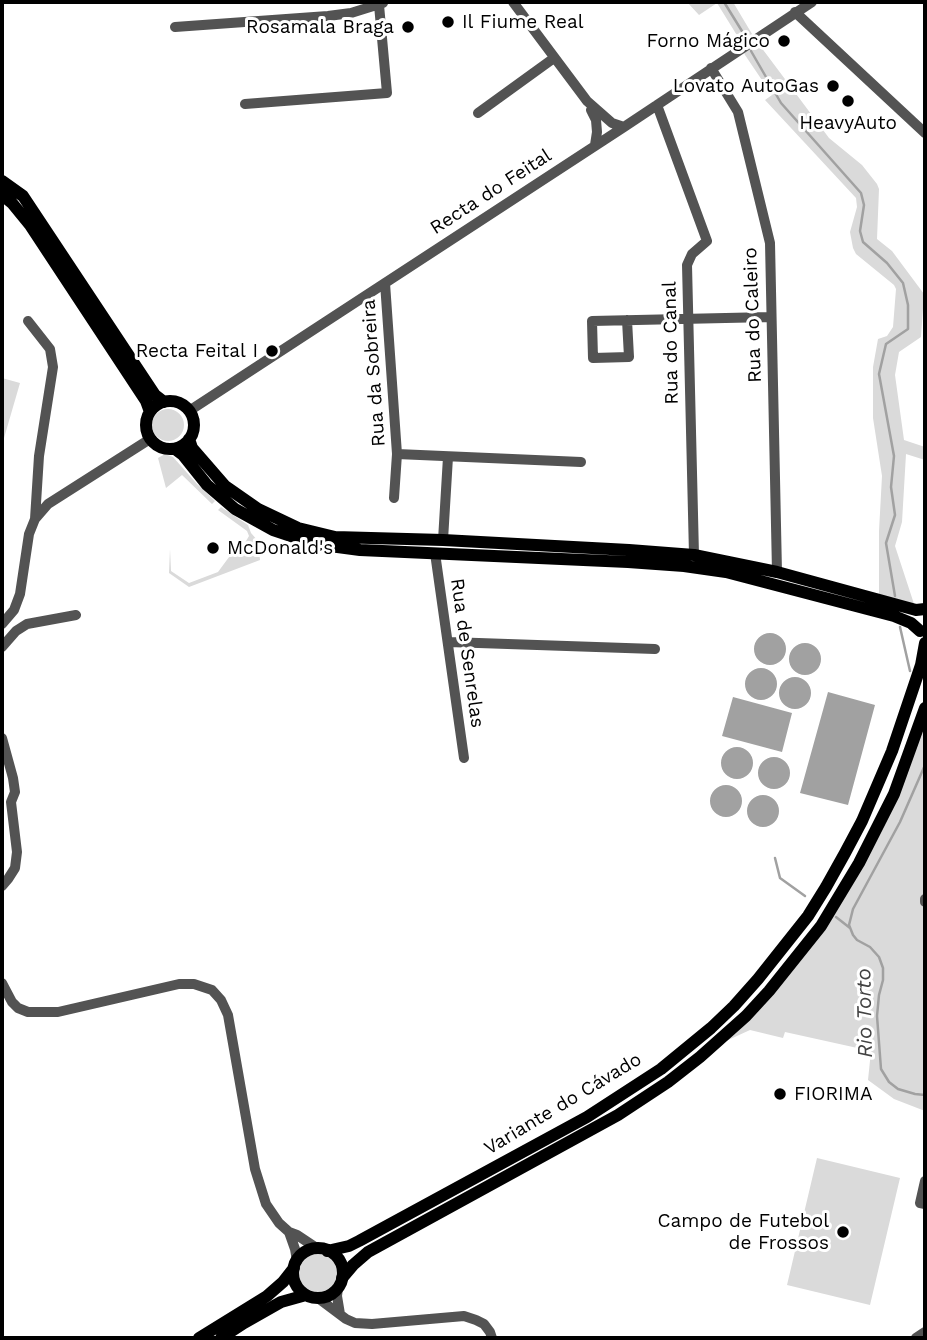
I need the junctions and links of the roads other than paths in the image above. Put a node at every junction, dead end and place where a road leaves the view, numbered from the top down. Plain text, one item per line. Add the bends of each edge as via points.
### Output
1 (513, 2) edge
2 (812, 2) edge
3 (382, 3) edge
4 (795, 12) junction
5 (175, 27) dead end
6 (554, 58) junction
7 (711, 68) junction
8 (587, 101) junction
9 (245, 104) dead end
10 (657, 105) junction
11 (478, 113) dead end
12 (624, 127) junction
13 (925, 133) edge
14 (595, 145) junction
15 (2, 181) edge
16 (2, 195) edge
17 (385, 283) junction
18 (770, 317) junction
19 (688, 318) junction
20 (627, 320) junction
21 (28, 321) dead end
22 (164, 402) junction
23 (189, 411) junction
24 (150, 412) junction
25 (150, 439) junction
26 (189, 439) junction
27 (175, 449) junction
28 (397, 454) junction
29 (448, 457) junction
30 (581, 462) dead end
31 (394, 498) dead end
32 (36, 519) junction
33 (443, 540) junction
34 (435, 553) junction
35 (694, 555) junction
36 (777, 572) junction
37 (925, 612) edge
38 (76, 615) dead end
39 (2, 624) edge
40 (923, 639) edge
41 (449, 642) junction
42 (2, 647) edge
43 (655, 649) dead end
44 (925, 708) edge
45 (2, 738) edge
46 (464, 758) dead end
47 (2, 886) edge
48 (2, 983) edge
49 (925, 1181) edge
50 (925, 1204) edge
51 (289, 1232) junction
52 (323, 1250) junction
53 (295, 1265) junction
54 (340, 1283) junction
55 (312, 1296) junction
56 (340, 1314) junction
57 (925, 1332) edge
58 (199, 1338) edge
59 (221, 1338) edge
60 (492, 1338) edge
61 (916, 1338) edge

1 - 6 street
2 - 4 street, Recta do Feital
3 - 5 street via 328,16
3 - 9 street via 387,93
4 - 7 street, Recta do Feital
4 - 13 street
6 - 8 street
6 - 11 street
7 - 10 street, Recta do Feital
7 - 18 street, Rua do Caleiro via 738,112 764,217
8 - 12 street via 612,123
8 - 14 street via 596,120
10 - 12 street, Recta do Feital
10 - 19 street, Rua do Canal via 707,241 687,265
12 - 14 street, Recta do Feital
14 - 17 street, Recta do Feital
15 - 22 main road via 23,196
16 - 24 main road via 30,225
17 - 23 street, Recta do Feital
17 - 28 street, Rua da Sobreira
18 - 19 street
18 - 36 street, Rua do Caleiro
19 - 20 street
19 - 35 street, Rua do Canal
20 - 20 street via 592,321 593,358 629,357
21 - 32 street via 50,349 53,367
22 - 23 main road via 178,403
22 - 24 main road
23 - 26 main road via 194,425
24 - 25 main road via 146,425
25 - 27 main road
25 - 32 street via 48,504
26 - 27 main road
26 - 33 main road via 225,486 298,528 335,537
27 - 34 main road via 206,485 235,509 273,530 315,544
28 - 29 street, Rua da Sobreira
28 - 31 street
29 - 30 street, Rua da Sobreira
29 - 33 street
32 - 39 street via 29,534 20,594
33 - 35 main road
34 - 40 main road via 628,562 726,572 894,617 911,624
34 - 41 street, Rua de Senrelas
35 - 36 main road
36 - 37 main road
37 - 40 main road, Variante do Cávado
38 - 42 street via 27,624
40 - 52 main road, Variante do Cávado via 921,665 862,821 808,916 733,1006 688,1047 598,1111 359,1241
41 - 43 street
41 - 46 street, Rua de Senrelas
44 - 54 main road, Variante do Cávado via 894,794 859,863 821,926 746,1016 634,1105 368,1252
45 - 47 street via 15,792 17,852 15,868
48 - 51 street via 12,1002 28,1012 58,1012 179,984 212,990 228,1016 265,1205
49 - 50 street via 920,1203
51 - 52 street
51 - 53 street
52 - 53 main road, Variante do Cávado via 306,1252
52 - 54 main road via 338,1259
53 - 55 main road via 297,1286
53 - 58 main road, Variante do Cávado via 267,1296
54 - 55 main road, Variante do Cávado via 333,1293
54 - 56 street
55 - 56 street
55 - 59 main road, Variante do Cávado via 281,1302
56 - 60 street via 355,1323 372,1324 464,1316 484,1324
57 - 61 street

